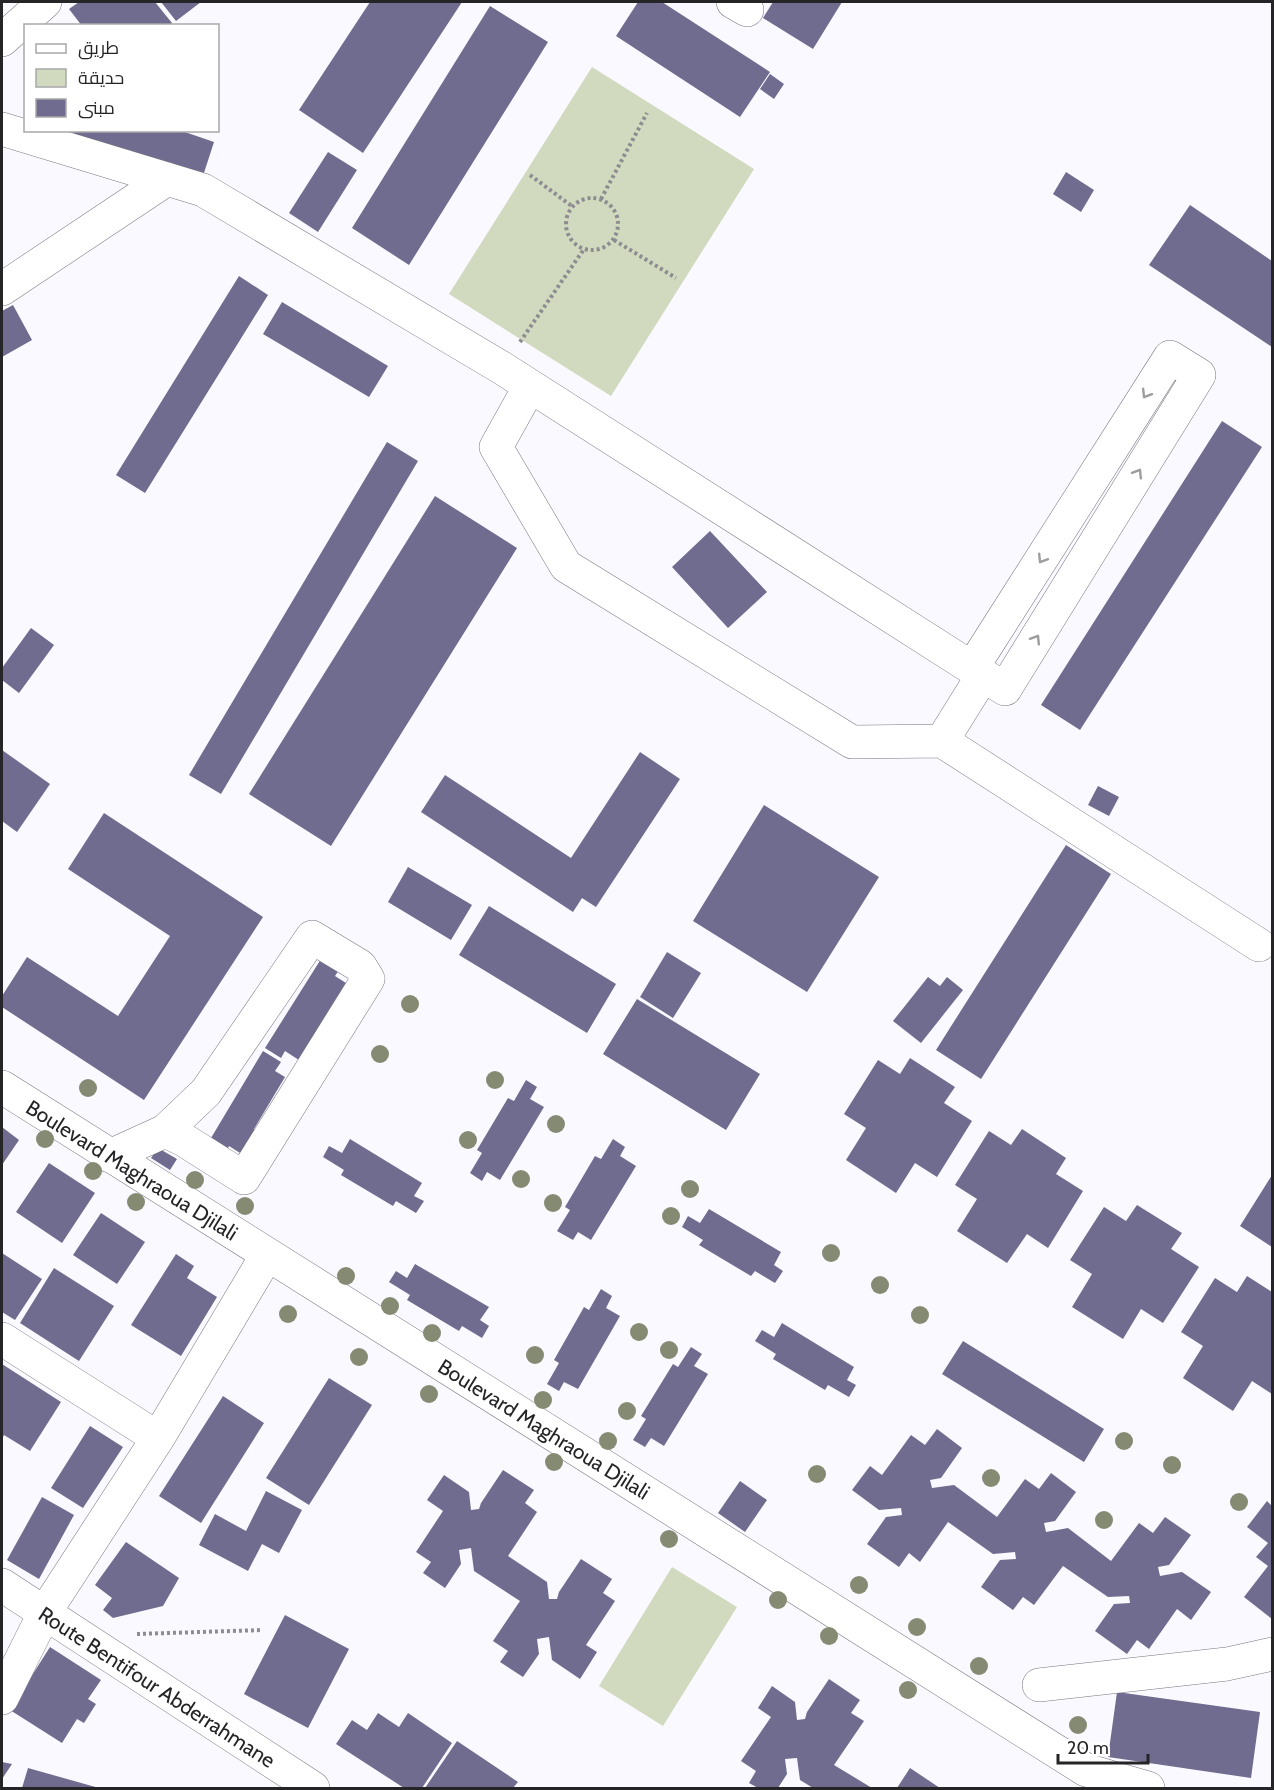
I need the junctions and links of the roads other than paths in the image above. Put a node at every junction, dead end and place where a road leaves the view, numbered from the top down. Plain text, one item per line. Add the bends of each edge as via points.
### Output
1 (30, 7) edge
2 (2, 40) edge
3 (2, 129) edge
4 (167, 179) junction
5 (2, 289) edge
6 (530, 386) junction
7 (987, 678) junction
8 (942, 741) junction
9 (1259, 945) dead end
10 (2, 1087) edge
11 (165, 1131) junction
12 (110, 1155) junction
13 (267, 1255) junction
14 (2, 1339) edge
15 (158, 1438) junction
16 (2, 1585) edge
17 (45, 1612) junction
18 (1272, 1654) edge
19 (1039, 1685) dead end
20 (2, 1698) edge
21 (1092, 1779) edge
22 (313, 1788) edge
23 (1148, 1788) edge

1 - 2 street
3 - 4 street
4 - 5 street
4 - 6 street via 203,190
6 - 7 street
6 - 8 street via 496,447 566,566 852,742
7 -> 7 street via 1199,375 1170,357
7 - 8 street
8 - 9 street
10 - 12 street, Boulevard Maghraoua Djilali
11 - 11 street via 206,1092 312,937 360,966 368,979 244,1178
11 - 12 street
12 - 13 street, Boulevard Maghraoua Djilali
13 - 15 street
13 - 21 street, Boulevard Maghraoua Djilali
14 - 15 street
15 - 17 street
16 - 17 street, Route Bentifour Abderrahmane
17 - 20 street
17 - 22 street, Route Bentifour Abderrahmane
18 - 19 street via 1227,1664
21 - 23 street, Boulevard Maghraoua Djilali

